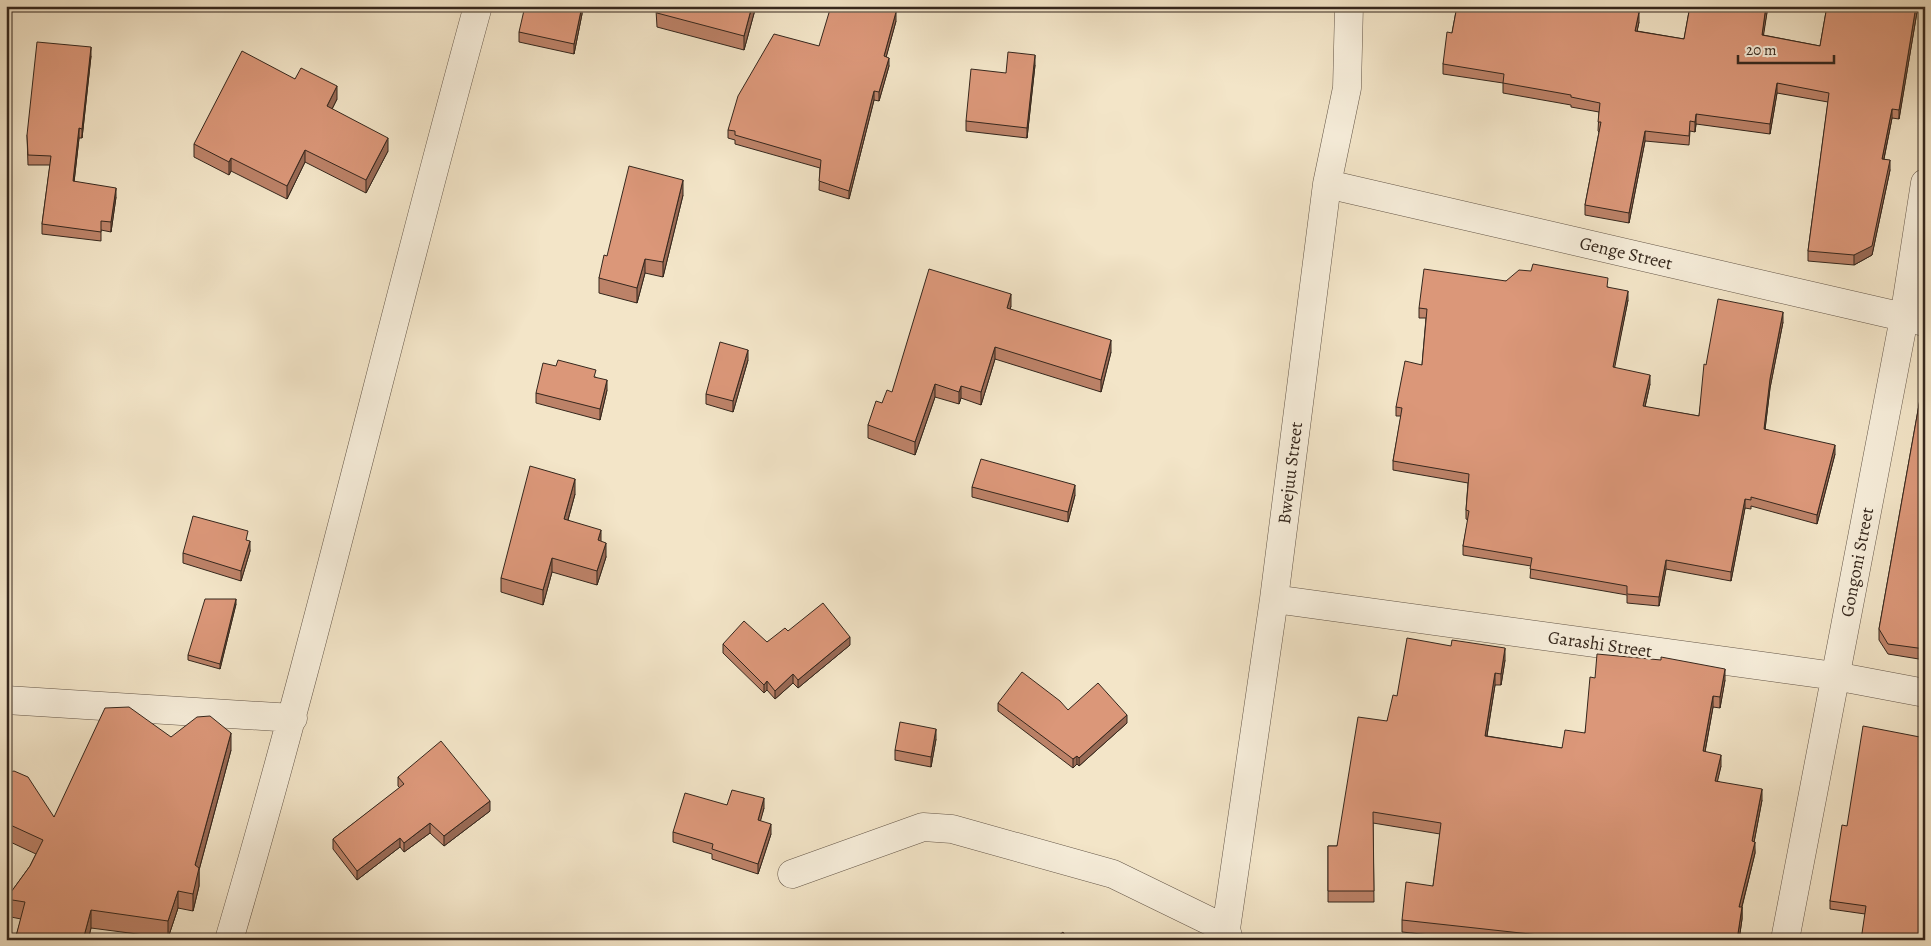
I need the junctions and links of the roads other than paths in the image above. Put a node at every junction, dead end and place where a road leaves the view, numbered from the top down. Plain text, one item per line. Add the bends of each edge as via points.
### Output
1 (478, 6) edge
2 (1349, 6) edge
3 (1925, 183) edge
4 (1327, 184) junction
5 (1914, 320) edge
6 (1274, 599) junction
7 (1835, 676) junction
8 (1925, 693) edge
9 (6, 700) edge
10 (293, 718) junction
11 (792, 874) dead end
12 (1228, 934) edge
13 (230, 940) edge
14 (1785, 940) edge

1 - 10 street via 430,178
2 - 4 street, Bwejuu Street via 1347,88
3 - 5 street, Gongoni Street
4 - 5 street, Genge Street
4 - 6 street, Bwejuu Street
5 - 7 street, Gongoni Street
6 - 7 street, Garashi Street
6 - 12 street, Bwejuu Street
7 - 8 street, Garashi Street
7 - 14 street, Gongoni Street
9 - 10 street
10 - 13 street
11 - 12 street via 923,827 952,828 1113,874

